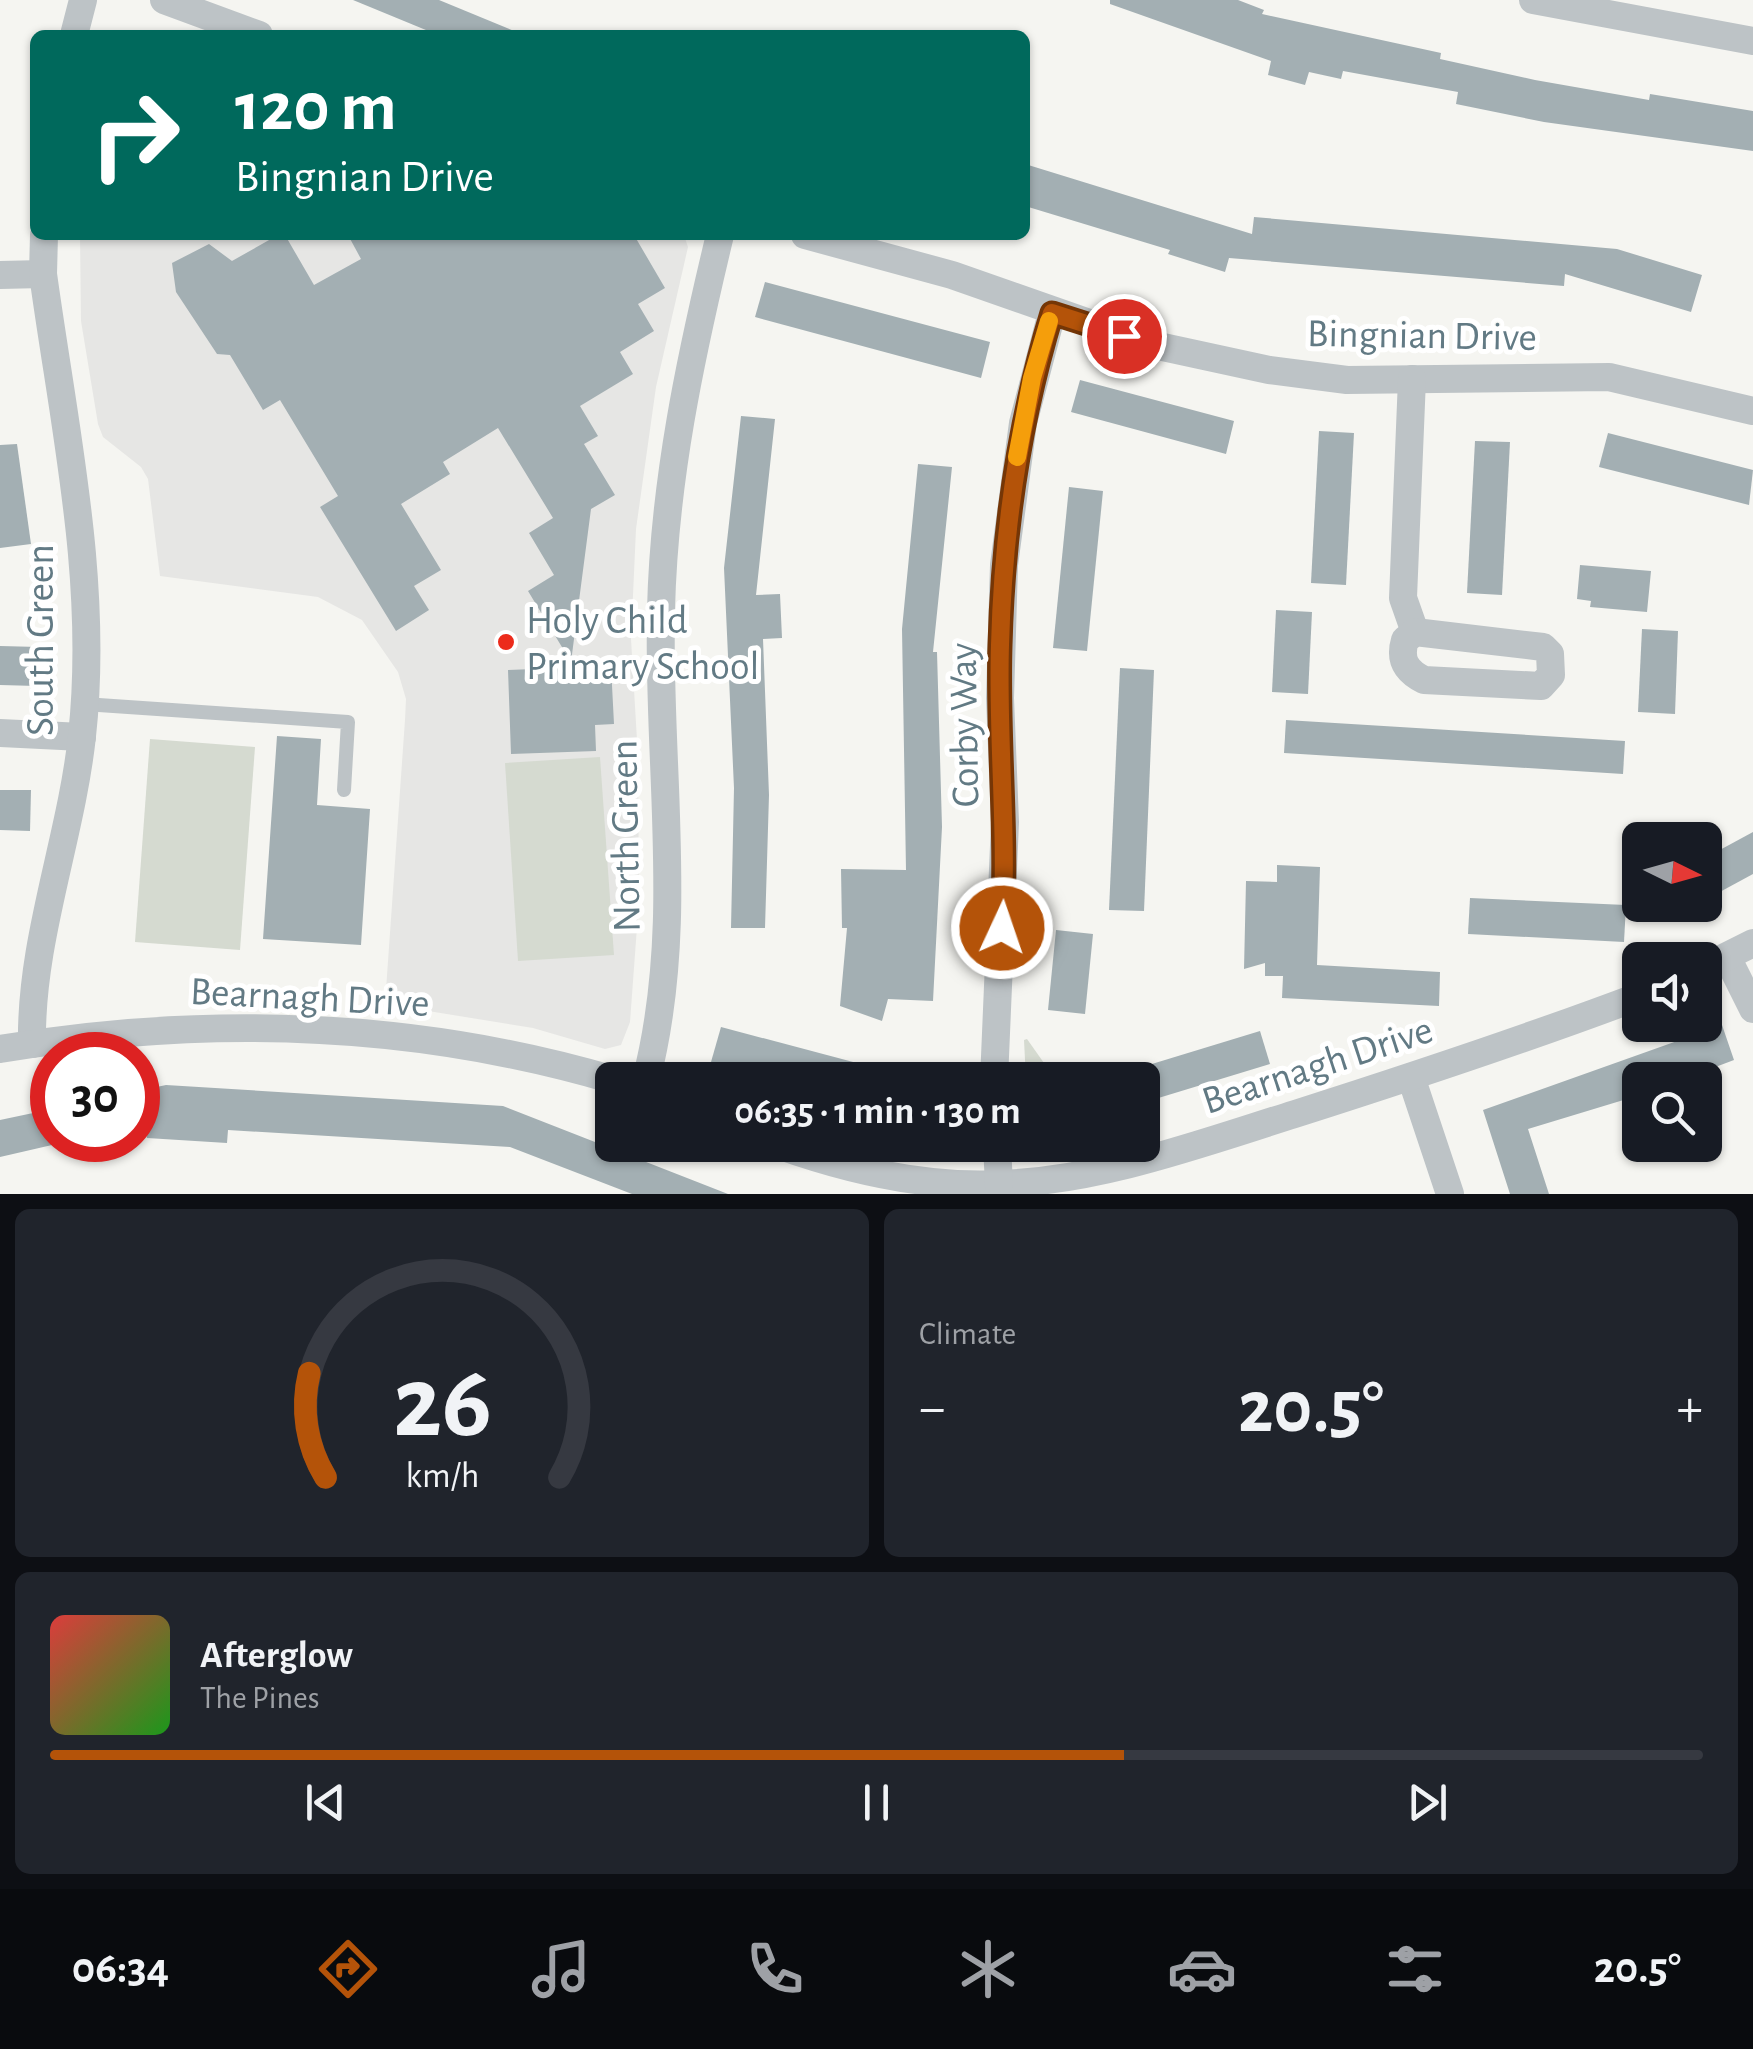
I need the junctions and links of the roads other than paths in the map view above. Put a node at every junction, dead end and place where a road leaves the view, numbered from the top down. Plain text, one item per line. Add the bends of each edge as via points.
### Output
1 (83, 0) edge
2 (164, 0) edge
3 (1533, 0) edge
4 (75, 30) edge
5 (245, 30) edge
6 (1753, 41) edge
7 (44, 240) edge
8 (719, 240) edge
9 (824, 240) edge
10 (43, 274) junction
11 (0, 275) edge
12 (1052, 313) junction
13 (1412, 379) junction
14 (1753, 411) edge
15 (1415, 632) junction
16 (84, 704) junction
17 (0, 734) edge
18 (82, 736) junction
19 (344, 790) dead end
20 (1753, 943) edge
21 (1722, 959) edge
22 (1722, 970) edge
23 (1622, 1002) edge
24 (1753, 1009) edge
25 (32, 1032) edge
26 (151, 1032) edge
27 (30, 1044) edge
28 (0, 1050) edge
29 (650, 1062) edge
30 (995, 1062) edge
31 (595, 1076) edge
32 (1411, 1076) junction
33 (838, 1162) edge
34 (997, 1162) edge
35 (998, 1184) junction
36 (1450, 1194) edge

1 - 4 street
2 - 5 street
3 - 6 street
7 - 10 street, South Green
8 - 29 street, North Green via 666,504 660,612 669,913
9 - 12 street, Bingnian Drive via 952,275
10 - 11 street
10 - 16 street, South Green via 84,566
12 - 13 street, Bingnian Drive via 1250,366 1347,380
12 - 30 street, Corby Way via 1022,423 1004,565 1004,890
13 - 14 street, Bingnian Drive via 1610,378
13 - 15 street via 1403,598
15 - 15 street via 1542,647 1550,654 1551,675 1541,686 1522,687 1424,680 1411,674 1401,652
16 - 18 street, South Green
16 - 19 lane via 348,722
17 - 18 street
18 - 25 street, South Green via 32,996
20 - 21 street
22 - 24 street
23 - 32 street, Bearnagh Drive
26 - 31 street, Bearnagh Drive via 306,1028 455,1043
27 - 28 street, Bearnagh Drive
32 - 35 street, Bearnagh Drive via 1124,1166
32 - 36 street
33 - 35 street, Bearnagh Drive via 876,1173
34 - 35 street

